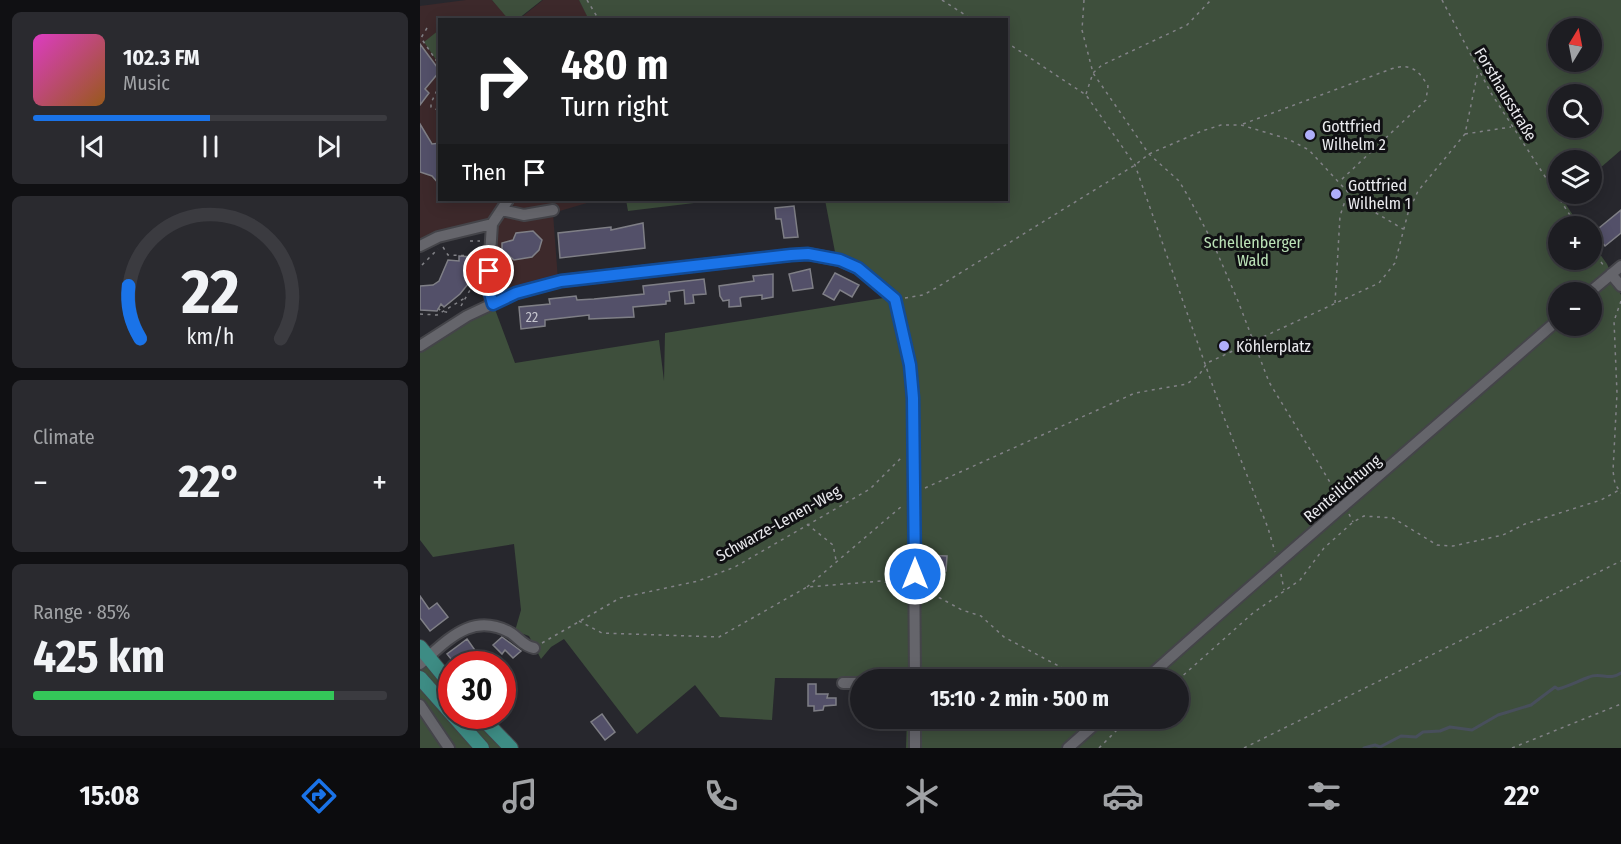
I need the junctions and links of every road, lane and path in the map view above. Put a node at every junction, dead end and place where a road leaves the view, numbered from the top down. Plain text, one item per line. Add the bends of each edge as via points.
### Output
1 (587, 0) edge
2 (942, 0) edge
3 (1084, 0) edge
4 (1211, 0) edge
5 (1442, 0) edge
6 (598, 18) edge
7 (970, 18) edge
8 (427, 28) dead end
9 (1008, 43) edge
10 (438, 63) edge
11 (1478, 71) junction
12 (1093, 73) junction
13 (438, 88) edge
14 (1086, 95) junction
15 (438, 110) edge
16 (1241, 125) junction
17 (1511, 127) junction
18 (1465, 134) junction
19 (1149, 154) junction
20 (1135, 165) junction
21 (1340, 182) junction
22 (1348, 192) junction
23 (507, 201) edge
24 (502, 210) junction
25 (553, 210) dead end
26 (1570, 216) edge
27 (492, 224) junction
28 (1403, 229) junction
29 (449, 241) dead end
30 (460, 241) dead end
31 (420, 246) edge
32 (443, 246) junction
33 (481, 256) junction
34 (1602, 263) edge
35 (422, 266) dead end
36 (1621, 266) edge
37 (1611, 274) junction
38 (1602, 282) edge
39 (1621, 286) edge
40 (466, 298) junction
41 (895, 299) junction
42 (1621, 301) edge
43 (493, 304) junction
44 (1335, 304) junction
45 (438, 308) dead end
46 (441, 311) junction
47 (420, 314) edge
48 (1548, 329) edge
49 (1254, 343) junction
50 (420, 346) edge
51 (1207, 363) junction
52 (914, 444) junction
53 (1620, 490) edge
54 (1621, 493) edge
55 (915, 494) junction
56 (1345, 507) junction
57 (1353, 522) junction
58 (807, 524) junction
59 (836, 561) junction
60 (1277, 561) junction
61 (1621, 561) edge
62 (807, 587) junction
63 (1284, 590) junction
64 (915, 593) junction
65 (579, 621) junction
66 (534, 648) joint
67 (423, 656) edge
68 (915, 669) edge
69 (1064, 669) edge
70 (1157, 669) edge
71 (1189, 671) edge
72 (438, 672) edge
73 (420, 678) edge
74 (843, 683) dead end
75 (850, 683) edge
76 (1621, 704) edge
77 (420, 705) edge
78 (493, 729) edge
79 (915, 729) edge
80 (1090, 729) edge
81 (1118, 729) edge
82 (448, 748) edge
83 (482, 748) edge
84 (511, 748) edge
85 (915, 748) edge
86 (1068, 748) edge
87 (1099, 748) edge
88 (1244, 748) edge
89 (1512, 748) edge

1 - 6 path
2 - 7 path
3 - 12 path via 1082,30
4 - 12 path via 1187,25 1138,46
5 - 11 path, Forsthausstraße
8 - 10 path via 421,38
9 - 14 path
11 - 17 path, Forsthausstraße
11 - 18 path
12 - 14 path
12 - 19 path
13 - 15 path via 430,104
14 - 20 path
16 - 19 path via 1221,125
16 - 21 path via 1299,144
16 - 21 path via 1391,69 1413,67 1428,86 1425,100
17 - 18 path
17 - 26 path, Forsthausstraße
18 - 28 path via 1418,191
19 - 20 path
19 - 49 path via 1188,196 1213,243
20 - 41 path via 936,288 916,297
20 - 51 path
21 - 22 path
22 - 28 path
22 - 44 path via 1340,216
23 - 24 street
24 - 25 street via 524,215
24 - 27 street
27 - 31 street via 438,237
27 - 43 street via 488,286
28 - 44 path via 1395,263 1388,274 1379,283
29 - 32 path
30 - 33 path via 483,240
32 - 33 path via 448,255
32 - 35 path
33 - 40 path
34 - 37 path
36 - 37 street
37 - 38 street
37 - 39 street
40 - 46 path
40 - 46 path via 458,314
41 - 43 street via 858,268 808,254 561,281 516,293
41 - 52 street via 910,365
42 - 53 path via 1614,321 1617,393 1613,471
43 - 50 street
44 - 49 path
45 - 46 path
46 - 47 path via 437,315
48 - 56 street, Renteilichtung
49 - 51 path
49 - 56 path via 1269,382
51 - 55 path via 1187,384 1135,393
51 - 60 path
52 - 55 street
52 - 58 path, Schwarze-Lenen-Weg via 870,489
53 - 54 path
53 - 57 path via 1503,535 1453,546 1437,545 1393,518 1364,516
55 - 59 path
55 - 64 street
56 - 57 path
56 - 60 street, Renteilichtung
57 - 63 path via 1324,548 1300,580
58 - 59 path via 833,545
58 - 65 path, Schwarze-Lenen-Weg via 735,567 698,581 620,598
59 - 62 path
60 - 63 path
60 - 70 street, Renteilichtung
61 - 88 path
62 - 64 path via 882,581
62 - 65 path via 719,638 602,633
63 - 71 path
64 - 68 street
64 - 69 path via 940,598 981,616 1004,637
65 - 66 path, Schwarze-Lenen-Weg
66 - 67 street via 500,628 473,625
67 - 72 main road
73 - 83 main road
74 - 75 street
76 - 89 path
77 - 82 street
78 - 84 main road
79 - 85 street
80 - 86 street
81 - 87 path

